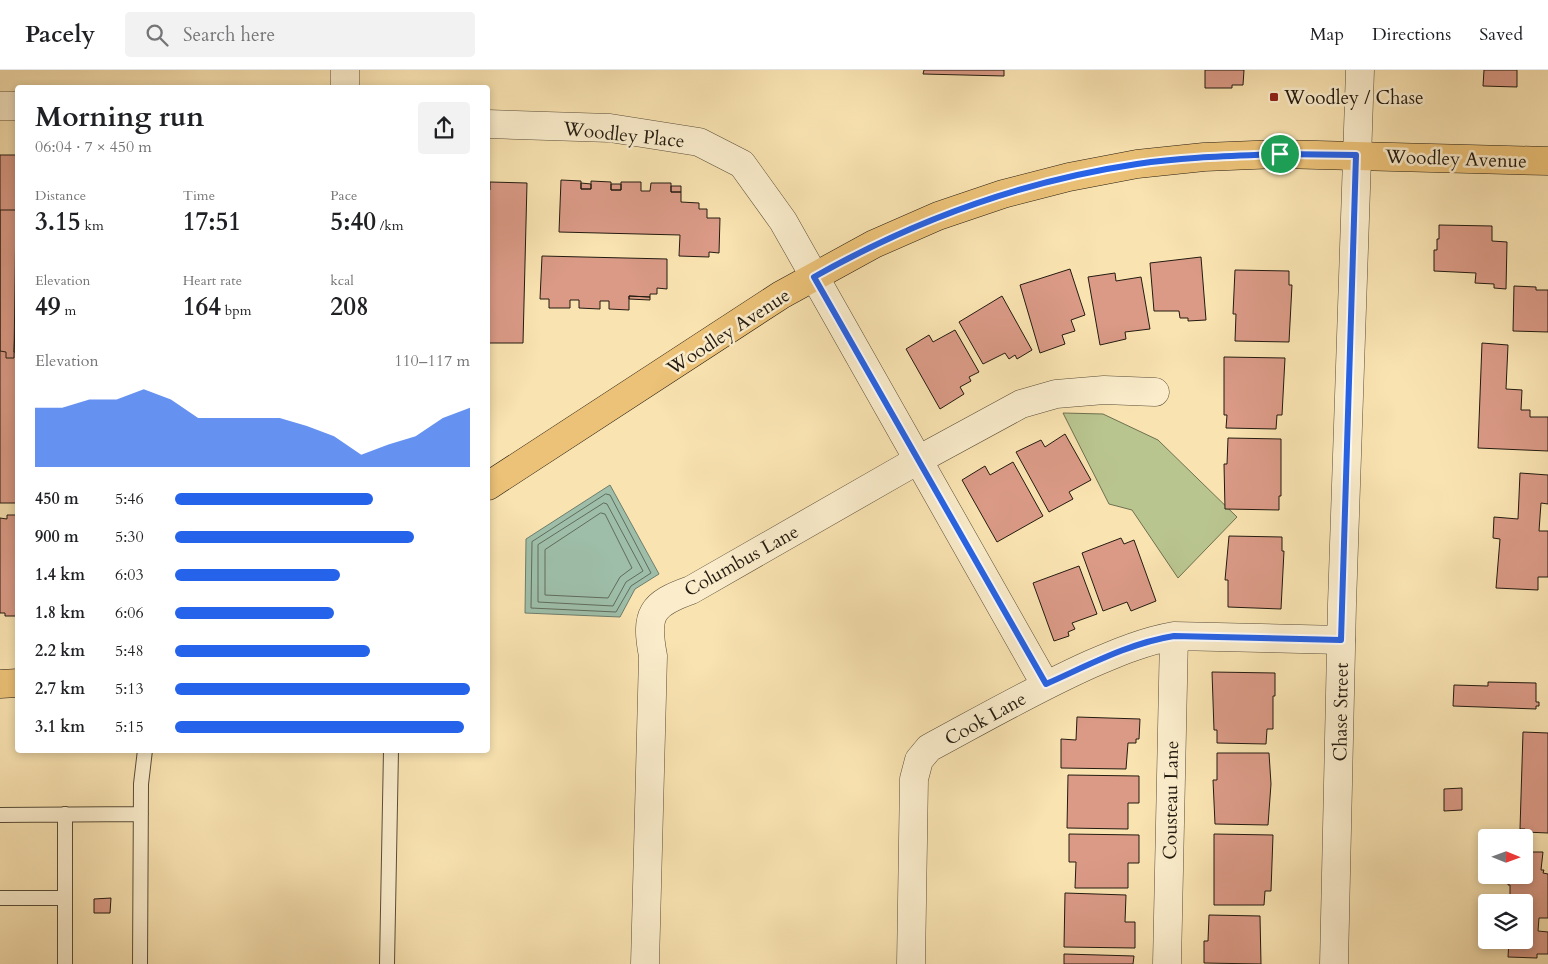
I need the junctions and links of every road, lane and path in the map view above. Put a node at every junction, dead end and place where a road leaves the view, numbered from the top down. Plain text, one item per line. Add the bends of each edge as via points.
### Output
1 (345, 70) edge
2 (1360, 70) edge
3 (345, 85) edge
4 (0, 106) edge
5 (15, 106) edge
6 (490, 124) edge
7 (1356, 155) junction
8 (1548, 160) edge
9 (814, 277) junction
10 (1155, 392) dead end
11 (918, 460) junction
12 (490, 485) edge
13 (1174, 636) junction
14 (1341, 640) junction
15 (15, 683) edge
16 (0, 684) edge
17 (1046, 684) junction
18 (145, 753) edge
19 (391, 753) edge
20 (65, 814) junction
21 (141, 814) junction
22 (0, 815) edge
23 (0, 898) edge
24 (65, 898) junction
25 (66, 964) edge
26 (140, 964) edge
27 (387, 964) edge
28 (645, 964) edge
29 (911, 964) edge
30 (1167, 964) edge
31 (1334, 964) edge

1 - 3 street
2 - 7 street, Chase Street
4 - 5 street
6 - 9 street, Woodley Place via 610,128 700,142 742,164 783,221
7 - 8 main road, Woodley Avenue
7 - 9 main road, Woodley Avenue via 1204,157 1137,164 1069,177 1003,194 938,216 874,244
7 - 14 street, Chase Street
9 - 11 street, Woodley Place
9 - 12 main road, Woodley Avenue via 751,314
10 - 11 street, Columbus Lane via 1104,390 1056,394 1021,404
11 - 17 street, Woodley Place
11 - 28 street, Columbus Lane via 691,590 663,602 653,612 649,632 653,656
13 - 14 street, Cook Lane
13 - 17 street, Cook Lane via 1154,639 1124,650
13 - 30 street, Cousteau Lane
14 - 31 street, Chase Street
15 - 16 main road
17 - 29 street, Cook Lane via 929,748 919,760 914,779
18 - 21 lane
19 - 27 lane
20 - 21 lane
20 - 22 lane
20 - 24 lane
21 - 26 lane
23 - 24 lane
24 - 25 lane

